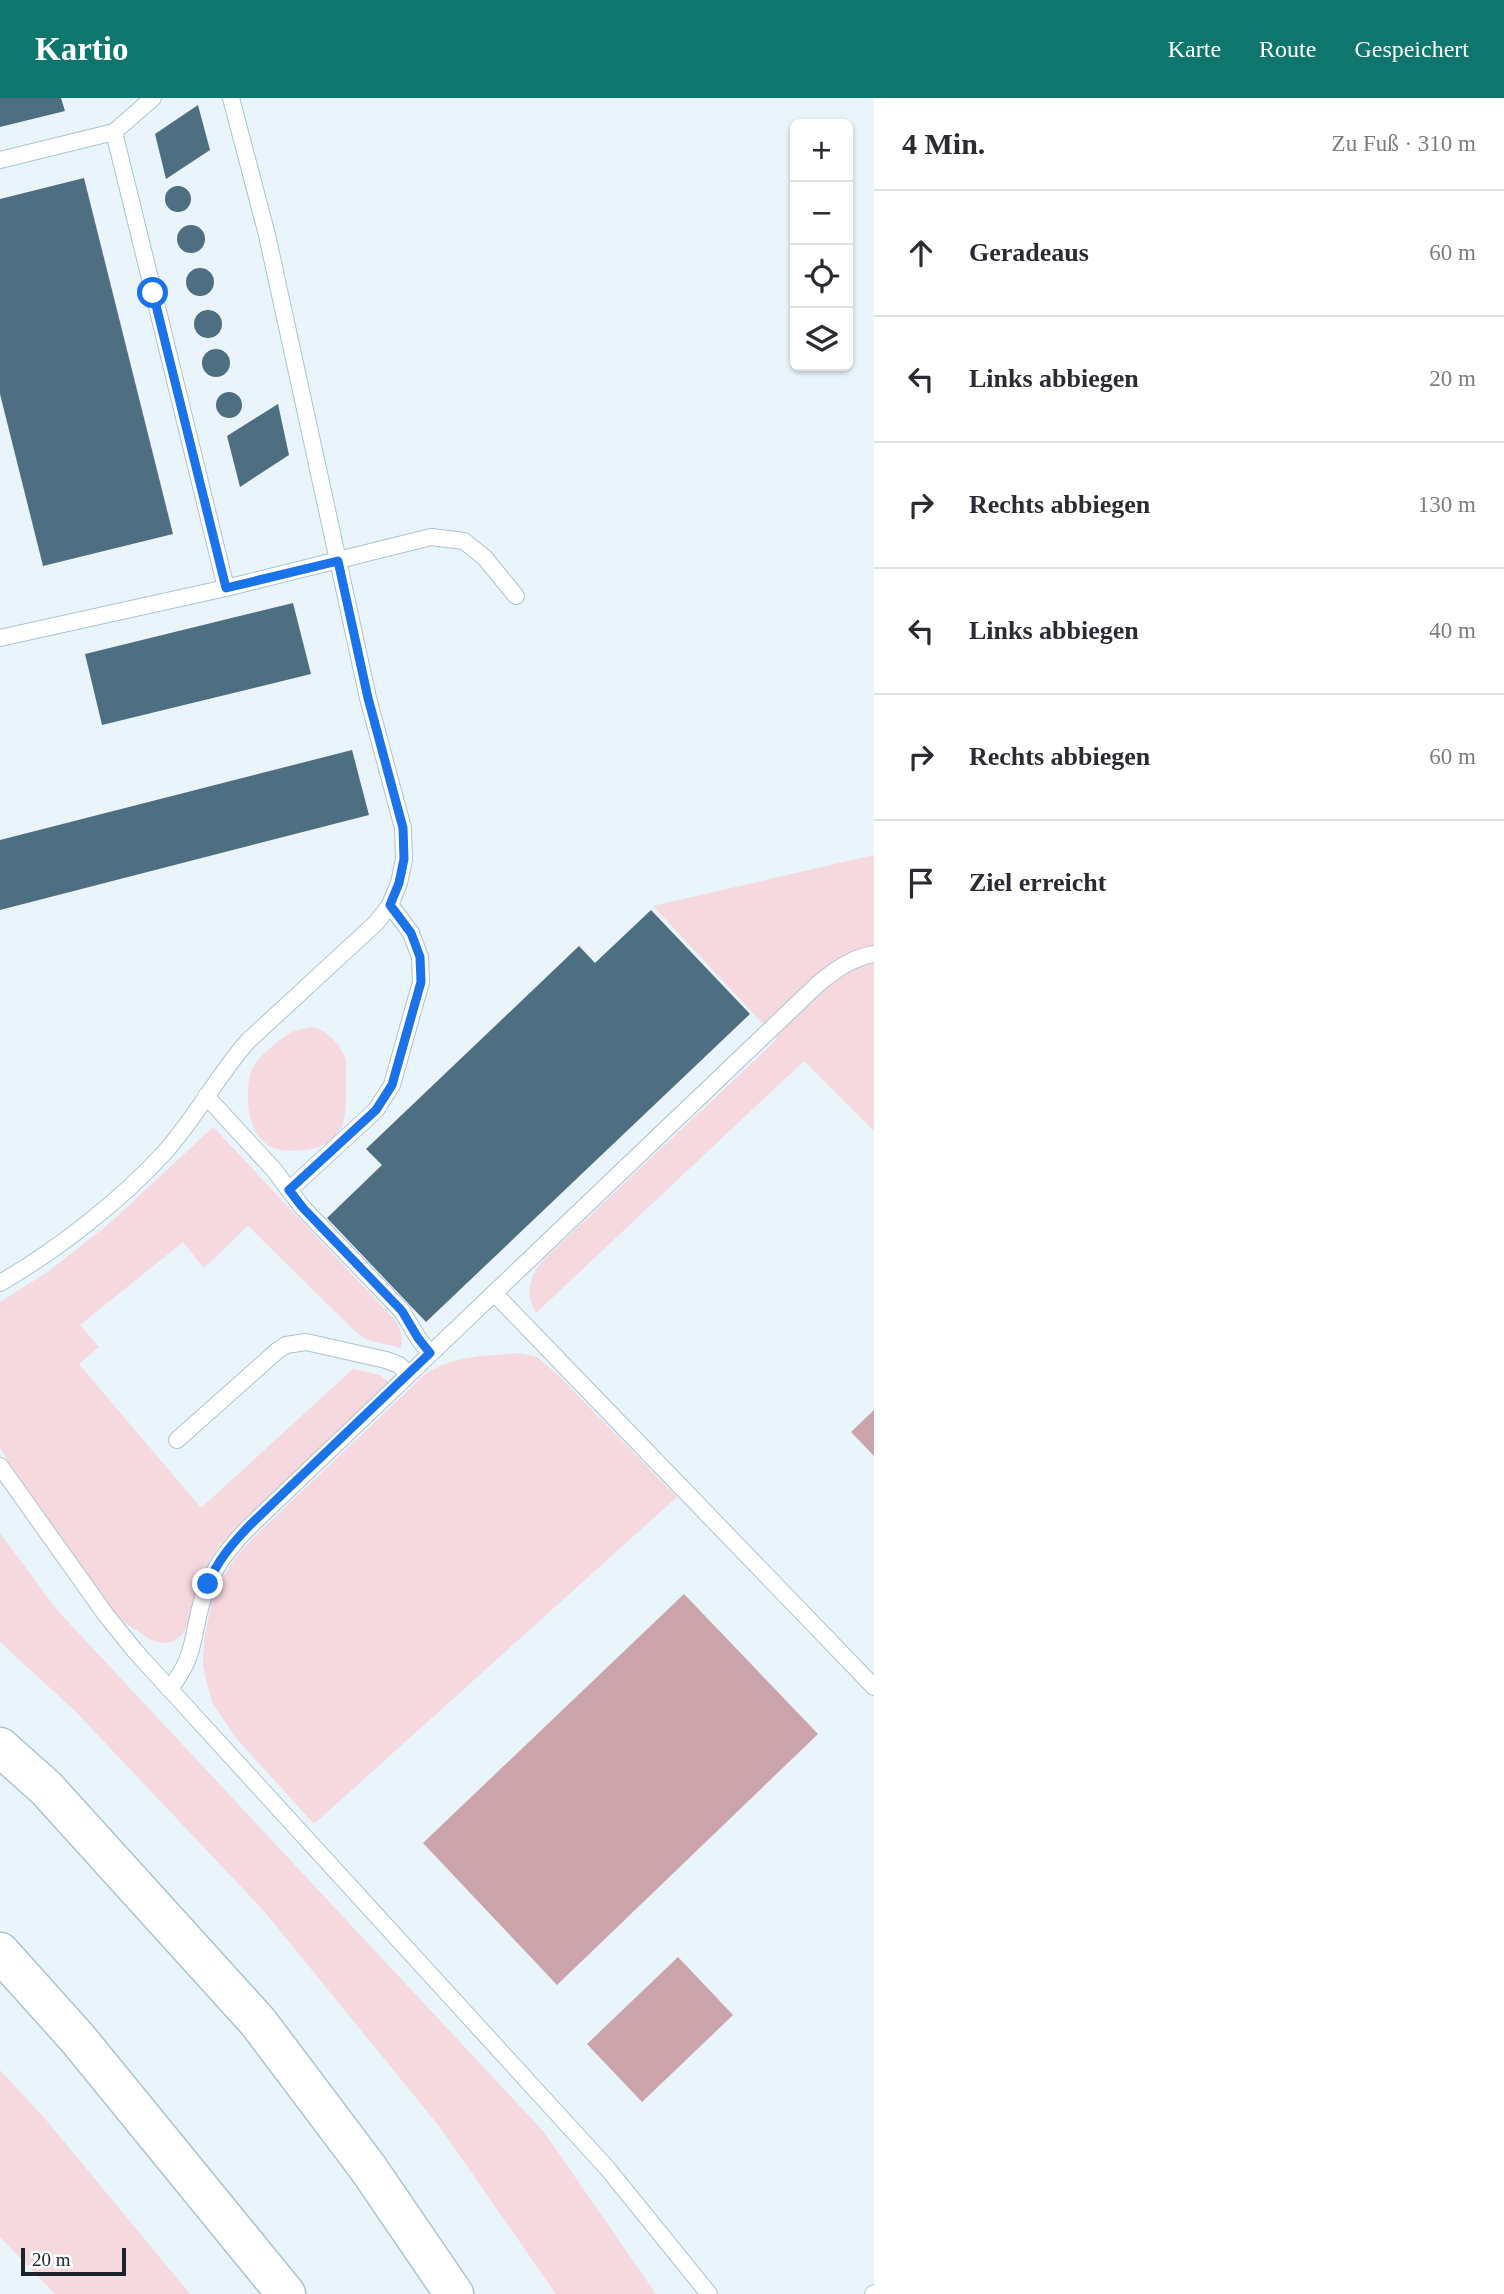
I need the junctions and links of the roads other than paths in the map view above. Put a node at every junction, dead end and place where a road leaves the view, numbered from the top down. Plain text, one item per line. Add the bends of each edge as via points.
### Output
1 (153, 98) edge
2 (231, 98) edge
3 (114, 132) junction
4 (0, 160) edge
5 (338, 561) junction
6 (226, 588) junction
7 (516, 596) dead end
8 (0, 638) edge
9 (390, 905) junction
10 (874, 954) edge
11 (206, 1096) junction
12 (289, 1190) junction
13 (0, 1283) edge
14 (494, 1293) junction
15 (430, 1353) junction
16 (408, 1374) junction
17 (177, 1440) dead end
18 (0, 1466) edge
19 (874, 1687) edge
20 (169, 1689) junction
21 (0, 1747) edge
22 (0, 1952) edge
23 (286, 2294) edge
24 (454, 2294) edge
25 (709, 2294) edge

1 - 3 lane
2 - 5 lane via 267,235
3 - 4 lane
3 - 6 lane
5 - 6 lane
5 - 7 lane via 431,537 464,541 485,558
5 - 9 lane via 403,828 404,859
6 - 8 lane
9 - 11 lane via 358,942 248,1041
9 - 12 lane via 411,933 420,957 421,982 392,1085 376,1110
10 - 14 lane via 838,968 817,984
11 - 12 lane
11 - 13 lane via 163,1154 122,1193 35,1263
12 - 15 lane via 402,1311
14 - 15 lane
14 - 19 lane
15 - 16 lane
16 - 17 lane via 386,1360 297,1342 277,1351
16 - 20 lane via 226,1550 203,1598 192,1652
18 - 20 lane via 106,1615
20 - 25 lane via 607,2168
21 - 24 highway via 46,1788 258,2022 368,2168
22 - 23 highway via 78,2039

